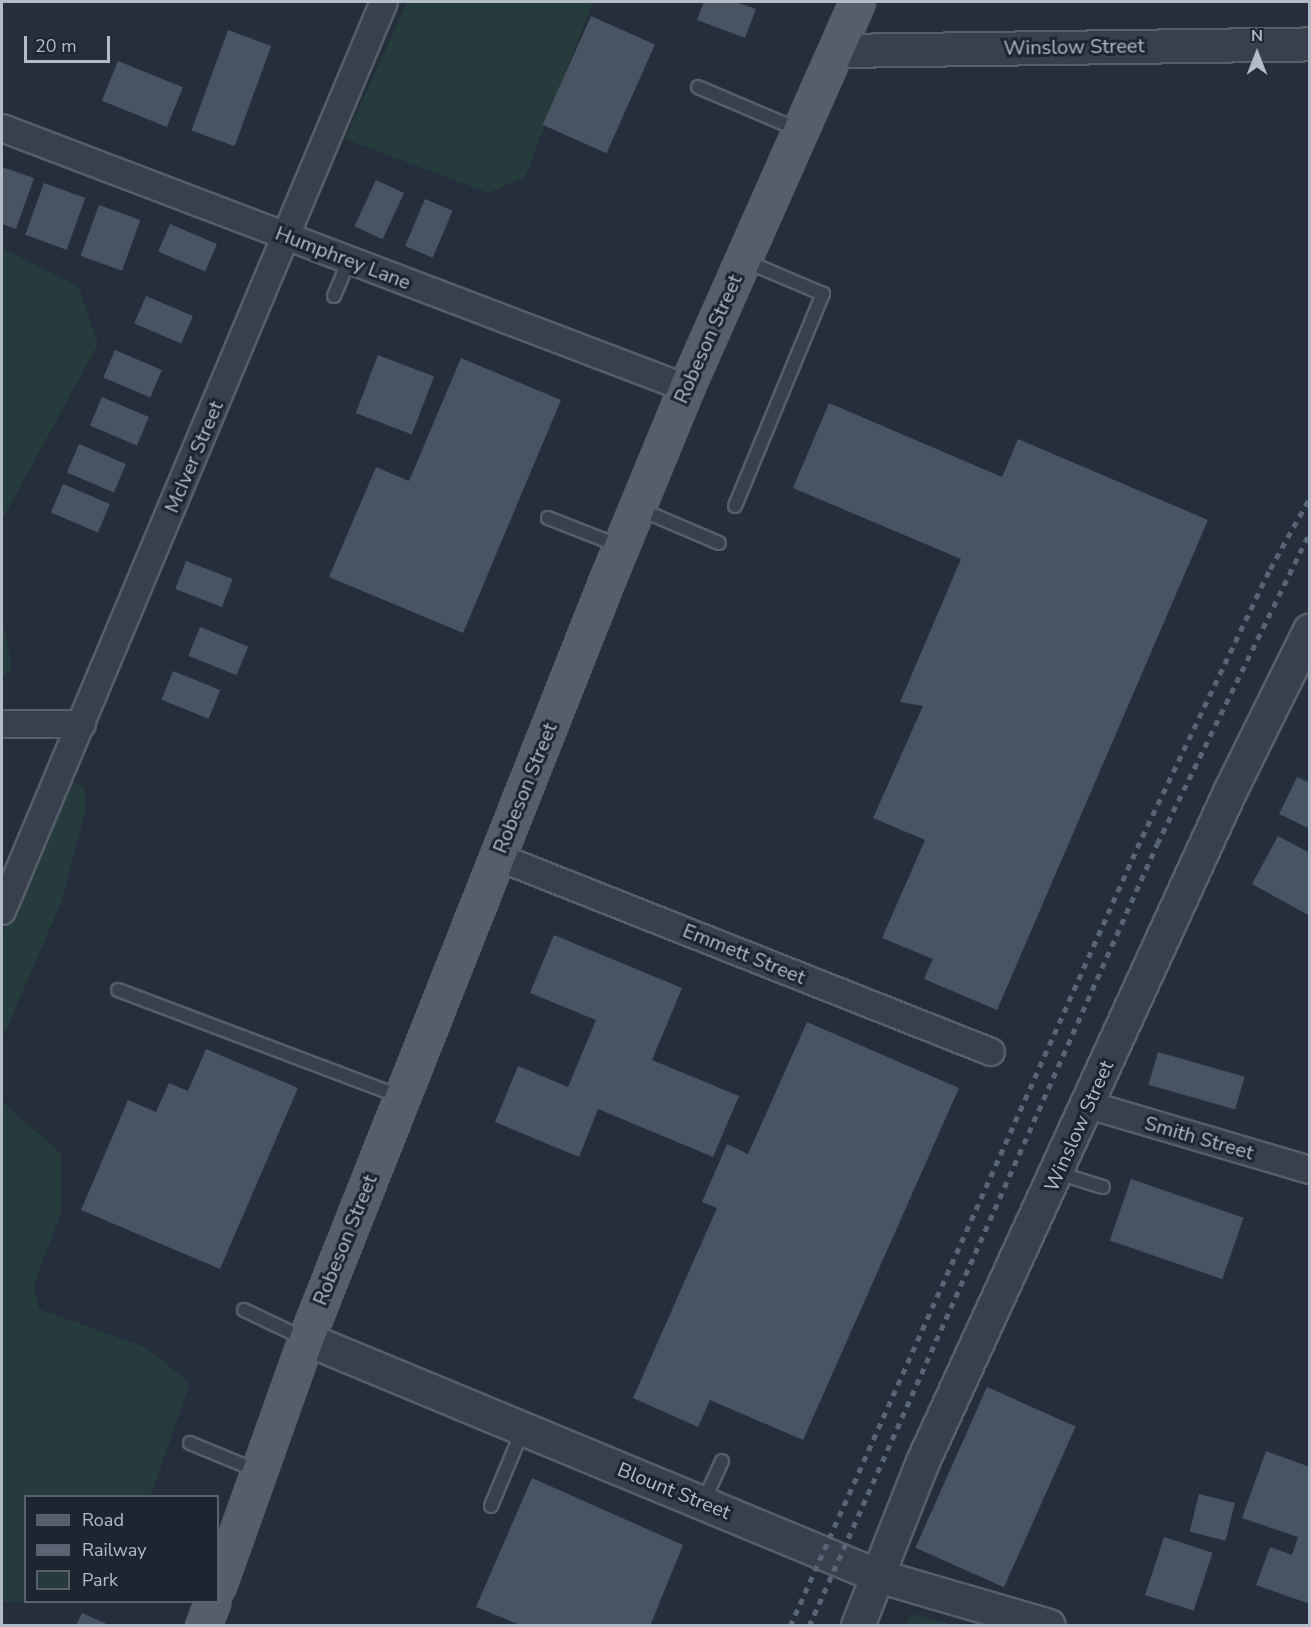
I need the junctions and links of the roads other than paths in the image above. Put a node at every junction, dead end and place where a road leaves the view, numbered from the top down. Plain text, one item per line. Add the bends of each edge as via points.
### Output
1 (384, 2) edge
2 (858, 2) edge
3 (1310, 44) edge
4 (838, 51) junction
5 (698, 87) dead end
6 (2, 128) edge
7 (801, 131) junction
8 (287, 237) junction
9 (743, 260) junction
10 (349, 261) junction
11 (334, 296) dead end
12 (686, 388) junction
13 (735, 506) dead end
14 (637, 508) junction
15 (548, 518) dead end
16 (719, 543) dead end
17 (621, 547) junction
18 (1310, 630) edge
19 (2, 724) edge
20 (82, 724) junction
21 (498, 857) junction
22 (2, 911) edge
23 (118, 990) dead end
24 (991, 1052) dead end
25 (402, 1097) junction
26 (1089, 1105) junction
27 (1310, 1170) edge
28 (1058, 1173) junction
29 (1103, 1187) dead end
30 (244, 1310) dead end
31 (306, 1339) junction
32 (523, 1429) junction
33 (190, 1443) dead end
34 (722, 1461) dead end
35 (258, 1471) junction
36 (703, 1503) junction
37 (491, 1506) dead end
38 (878, 1576) junction
39 (219, 1583) edge
40 (212, 1603) edge
41 (203, 1626) edge
42 (858, 1626) edge
43 (1048, 1626) edge

1 - 8 street, McIver Street
2 - 4 main road, Robeson Street
3 - 4 street, Winslow Street
4 - 7 main road, Robeson Street
5 - 7 lane
6 - 8 street, Humphrey Lane
7 - 9 main road, Robeson Street
8 - 10 street, Humphrey Lane
8 - 20 street, McIver Street
9 - 12 main road, Robeson Street
9 - 13 lane via 823,294
10 - 11 lane
10 - 12 street, Humphrey Lane
12 - 14 main road, Robeson Street
14 - 16 lane
14 - 17 main road, Robeson Street
15 - 17 lane
17 - 21 main road, Robeson Street
18 - 26 street, Winslow Street via 1231,790
19 - 20 street
20 - 22 street, McIver Street
21 - 24 street, Emmett Street
21 - 25 main road, Robeson Street
23 - 25 lane
25 - 31 main road, Robeson Street
26 - 27 street, Smith Street
26 - 28 street, Winslow Street
28 - 29 lane
28 - 38 street, Winslow Street via 923,1462
30 - 31 lane
31 - 32 street, Blount Street
31 - 35 main road, Robeson Street
32 - 36 street, Blount Street
32 - 37 lane
33 - 35 lane
34 - 36 lane
35 - 39 main road, Robeson Street
36 - 38 street, Blount Street
38 - 42 street, Winslow Street
38 - 43 street, Blount Street
40 - 41 main road

